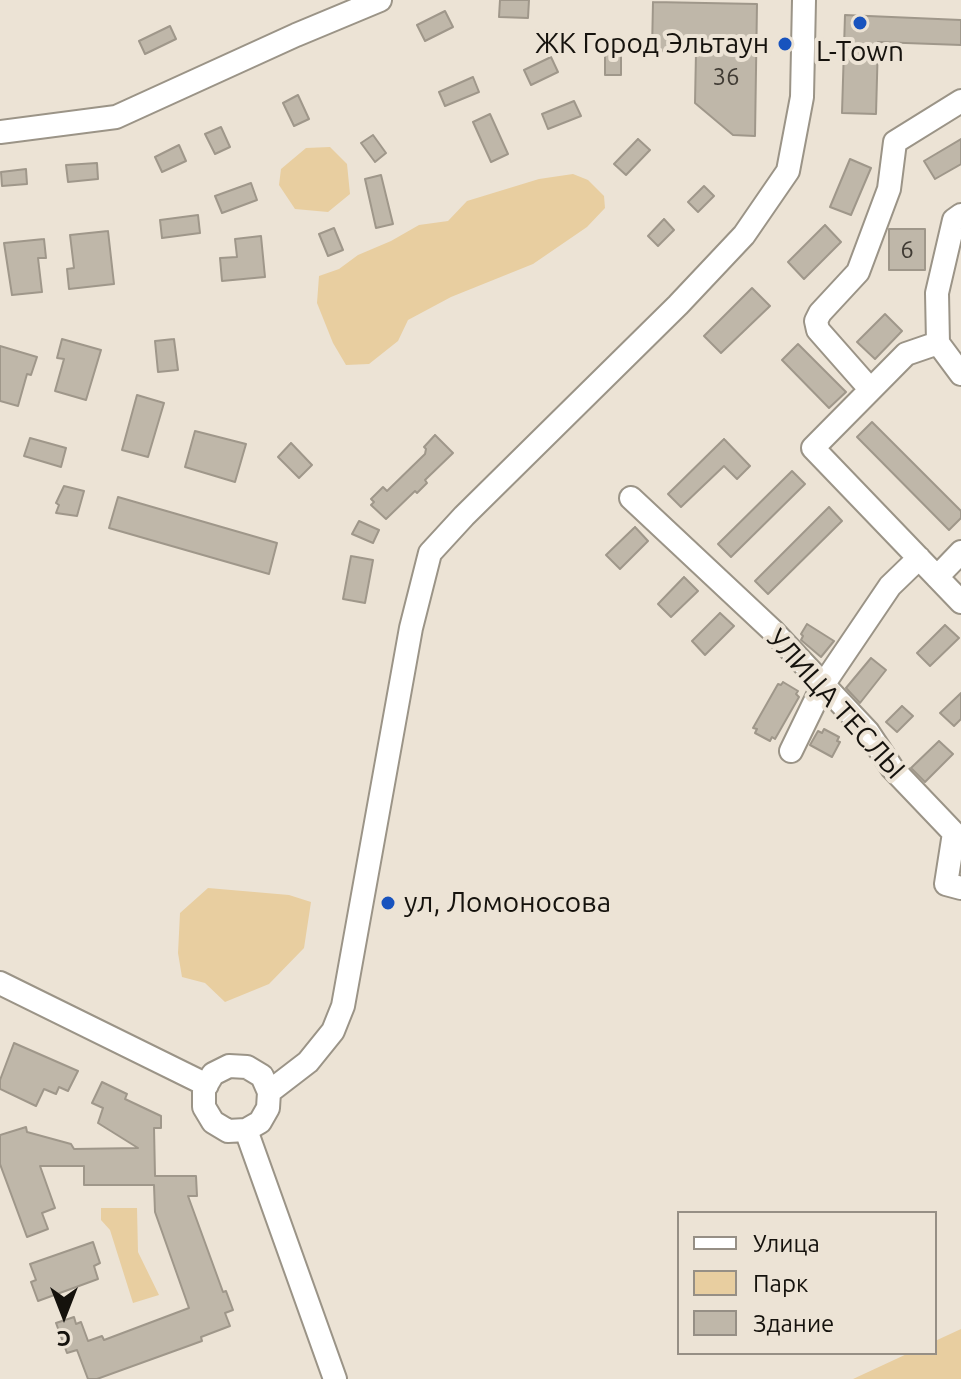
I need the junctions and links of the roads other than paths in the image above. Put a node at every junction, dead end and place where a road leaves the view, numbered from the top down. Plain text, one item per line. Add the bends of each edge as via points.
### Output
1 (380, 0) edge
2 (804, 0) edge
3 (961, 101) edge
4 (0, 132) edge
5 (961, 215) edge
6 (938, 343) junction
7 (961, 374) edge
8 (870, 389) junction
9 (631, 498) dead end
10 (961, 552) edge
11 (919, 558) junction
12 (937, 577) junction
13 (961, 602) edge
14 (823, 685) junction
15 (791, 751) dead end
16 (961, 888) edge
17 (0, 983) edge
18 (207, 1085) junction
19 (269, 1092) junction
20 (246, 1130) junction
21 (330, 1369) edge

1 - 4 street via 116,117
2 - 19 street via 802,97 788,171 744,235 430,553 411,628 343,1006 333,1031 308,1062
3 - 8 street via 895,142 889,189 858,272 816,321 818,330
5 - 6 street via 954,220 937,293
6 - 7 street
6 - 8 street via 906,354
8 - 11 street via 813,448
9 - 14 street, УЛИЦА ТЕСЛЫ
10 - 12 street
11 - 12 street
11 - 14 street via 890,586
12 - 13 street
14 - 15 street
14 - 16 street, УЛИЦА ТЕСЛЫ via 954,833 946,884
17 - 18 street
18 - 19 street via 213,1074 229,1066 247,1067 262,1076
18 - 20 street via 204,1107 213,1122 228,1131
19 - 20 street via 260,1122
20 - 21 street

